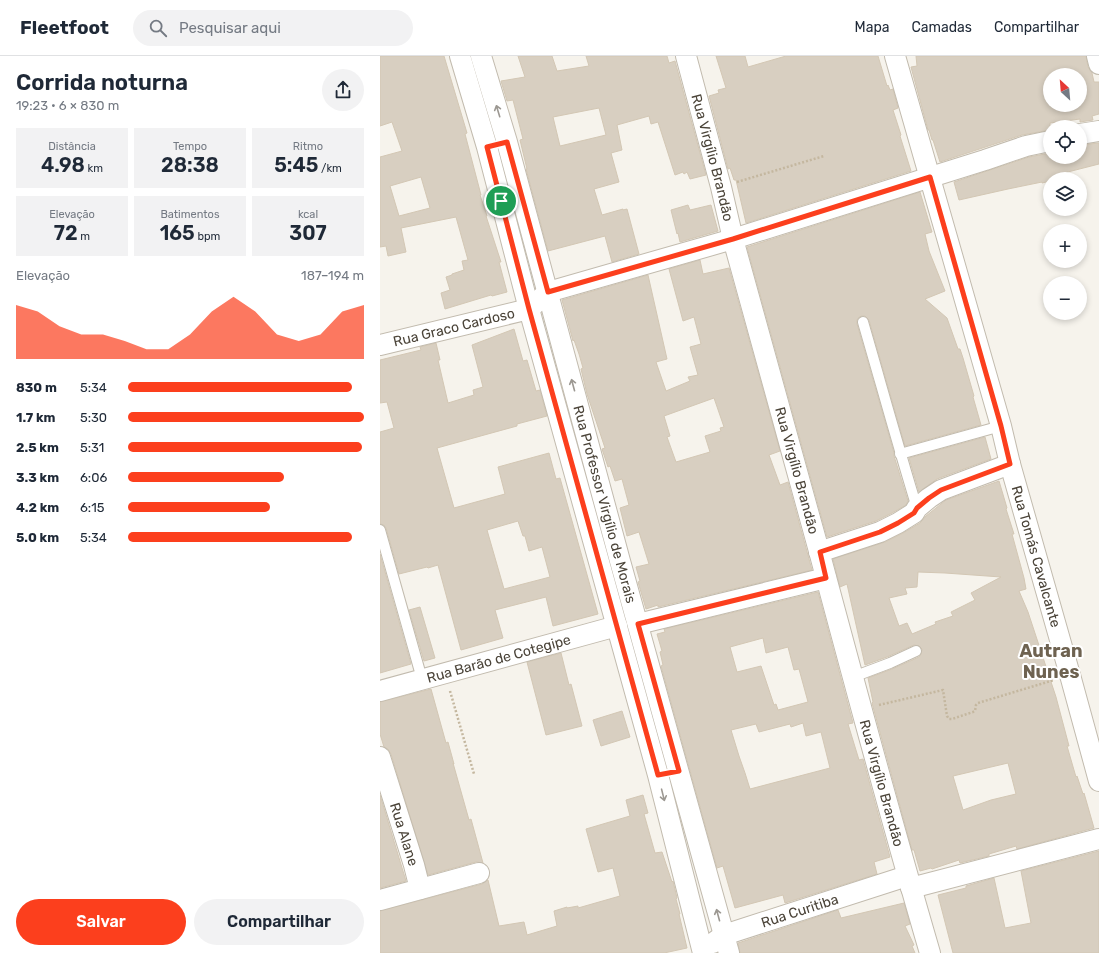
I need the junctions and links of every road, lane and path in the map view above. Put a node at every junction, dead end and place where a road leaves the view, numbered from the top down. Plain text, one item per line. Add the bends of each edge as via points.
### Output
1 (460, 56) edge
2 (481, 56) edge
3 (686, 56) edge
4 (895, 56) edge
5 (1097, 56) edge
6 (1099, 64) edge
7 (1099, 131) edge
8 (1087, 133) edge
9 (507, 142) junction
10 (1043, 142) edge
11 (487, 147) junction
12 (824, 156) dead end
13 (930, 177) junction
14 (722, 187) junction
15 (733, 239) junction
16 (548, 292) junction
17 (529, 309) junction
18 (863, 322) dead end
19 (380, 345) edge
20 (1001, 426) junction
21 (900, 454) junction
22 (1010, 464) junction
23 (917, 508) junction
24 (380, 530) edge
25 (820, 552) junction
26 (620, 561) junction
27 (601, 569) junction
28 (826, 578) junction
29 (638, 624) junction
30 (616, 626) junction
31 (916, 651) dead end
32 (445, 673) junction
33 (1070, 675) junction
34 (853, 677) junction
35 (422, 679) junction
36 (380, 691) edge
37 (861, 709) junction
38 (380, 757) edge
39 (679, 771) junction
40 (474, 774) dead end
41 (658, 775) junction
42 (1099, 781) edge
43 (1099, 839) edge
44 (479, 873) dead end
45 (909, 882) junction
46 (420, 889) junction
47 (380, 900) edge
48 (726, 944) edge
49 (700, 952) edge
50 (930, 953) edge

1 - 11 street, Rua Professor Virgílio de Morais
9 -> 2 street, Rua Professor Virgílio de Morais
3 - 14 street, Rua Virgílio Brandão
4 - 13 street, Rua Tomás Cavalcante
5 - 6 street
7 - 8 street
9 - 11 street
9 - 16 street, Rua Professor Virgílio de Morais
10 - 13 street, Rua Graco Cardoso
11 - 17 street, Rua Professor Virgílio de Morais
12 - 14 path
13 - 15 street, Rua Graco Cardoso
13 - 20 street, Rua Tomás Cavalcante
14 - 15 street, Rua Virgílio Brandão
15 - 16 street, Rua Graco Cardoso
15 - 25 street, Rua Virgílio Brandão
16 - 17 street, Rua Graco Cardoso
26 -> 16 street, Rua Professor Virgílio de Morais
17 - 19 street, Rua Graco Cardoso
17 - 27 street, Rua Professor Virgílio de Morais
18 - 21 lane
20 - 21 lane
20 - 22 street, Rua Tomás Cavalcante
21 - 23 lane
22 - 23 street via 941,490
22 - 33 street, Rua Tomás Cavalcante
23 - 25 street via 914,513 880,532
24 - 35 lane
25 - 28 street, Rua Virgílio Brandão
26 - 27 street
26 - 29 street, Rua Professor Virgílio de Morais
27 - 30 street, Rua Professor Virgílio de Morais
28 - 29 street
28 - 34 street, Rua Virgílio Brandão
29 - 39 street, Rua Professor Virgílio de Morais
30 - 32 street, Rua Barão de Cotegipe
30 - 41 street, Rua Professor Virgílio de Morais
31 - 34 lane
32 - 35 street, Rua Barão de Cotegipe
32 - 40 path
33 - 37 path via 978,703 974,712 952,720 948,716 943,690
33 - 42 street, Rua Tomás Cavalcante
34 - 37 street, Rua Virgílio Brandão
35 - 36 street, Rua Barão de Cotegipe
37 - 45 street, Rua Virgílio Brandão
38 - 46 street, Rua Alane
39 - 41 street
48 -> 39 street, Rua Professor Virgílio de Morais
41 -> 49 street, Rua Professor Virgílio de Morais
43 - 45 street, Rua Curitiba
44 - 46 street
45 - 48 street, Rua Curitiba
45 - 50 street, Rua Virgílio Brandão
46 - 47 street
48 - 49 street, Rua Curitiba

